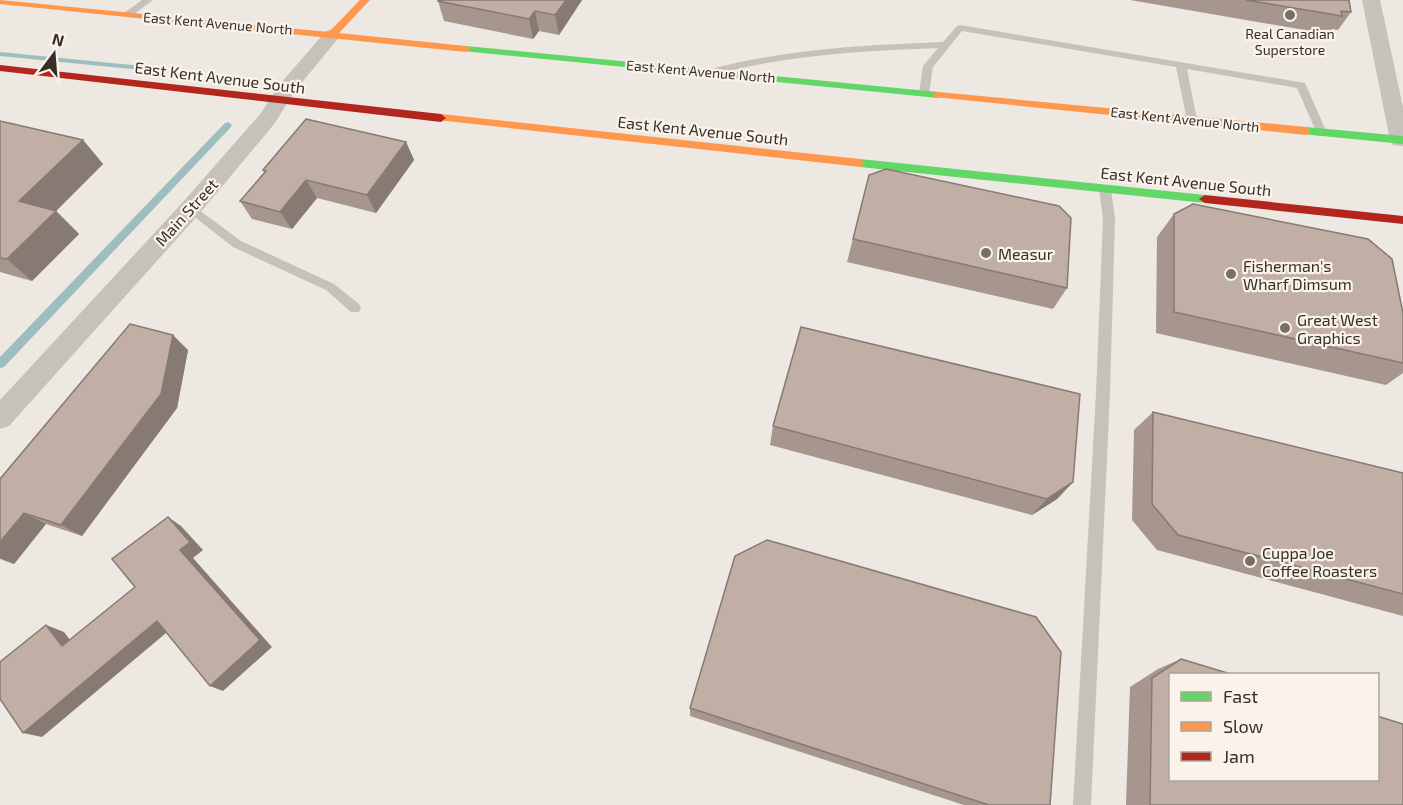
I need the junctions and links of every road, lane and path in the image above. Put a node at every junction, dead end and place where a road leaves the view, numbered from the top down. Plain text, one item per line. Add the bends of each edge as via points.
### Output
1 (148, 0) edge
2 (365, 0) edge
3 (1371, 0) edge
4 (0, 1) edge
5 (127, 15) junction
6 (332, 35) junction
7 (944, 45) junction
8 (1181, 65) junction
9 (0, 68) edge
10 (710, 72) junction
11 (1395, 85) edge
12 (924, 93) junction
13 (278, 101) junction
14 (1192, 120) junction
15 (1322, 133) junction
16 (1401, 140) edge
17 (1105, 189) junction
18 (191, 208) junction
19 (1403, 220) edge
20 (355, 308) dead end
21 (0, 418) edge
22 (1082, 805) edge

1 - 5 lane
2 - 6 street, Main Street
3 - 11 street
4 - 5 street, East Kent Avenue North
5 - 6 street, East Kent Avenue North
6 - 10 street, East Kent Avenue North
6 - 13 street, Main Street
7 - 8 lane via 960,28
7 - 10 lane via 807,51
7 - 12 lane via 928,66
8 - 14 lane
8 - 15 lane via 1301,85
9 - 13 street, East Kent Avenue South
10 - 12 street, East Kent Avenue North
11 - 16 street
12 - 14 street, East Kent Avenue North
13 - 17 street, East Kent Avenue South
13 - 18 street, Main Street
14 - 15 street, East Kent Avenue North
15 - 16 street, East Kent Avenue North
17 - 19 street, East Kent Avenue South
17 - 22 lane via 1109,219 1103,393
18 - 20 lane via 237,244 330,288
18 - 21 street, Main Street

